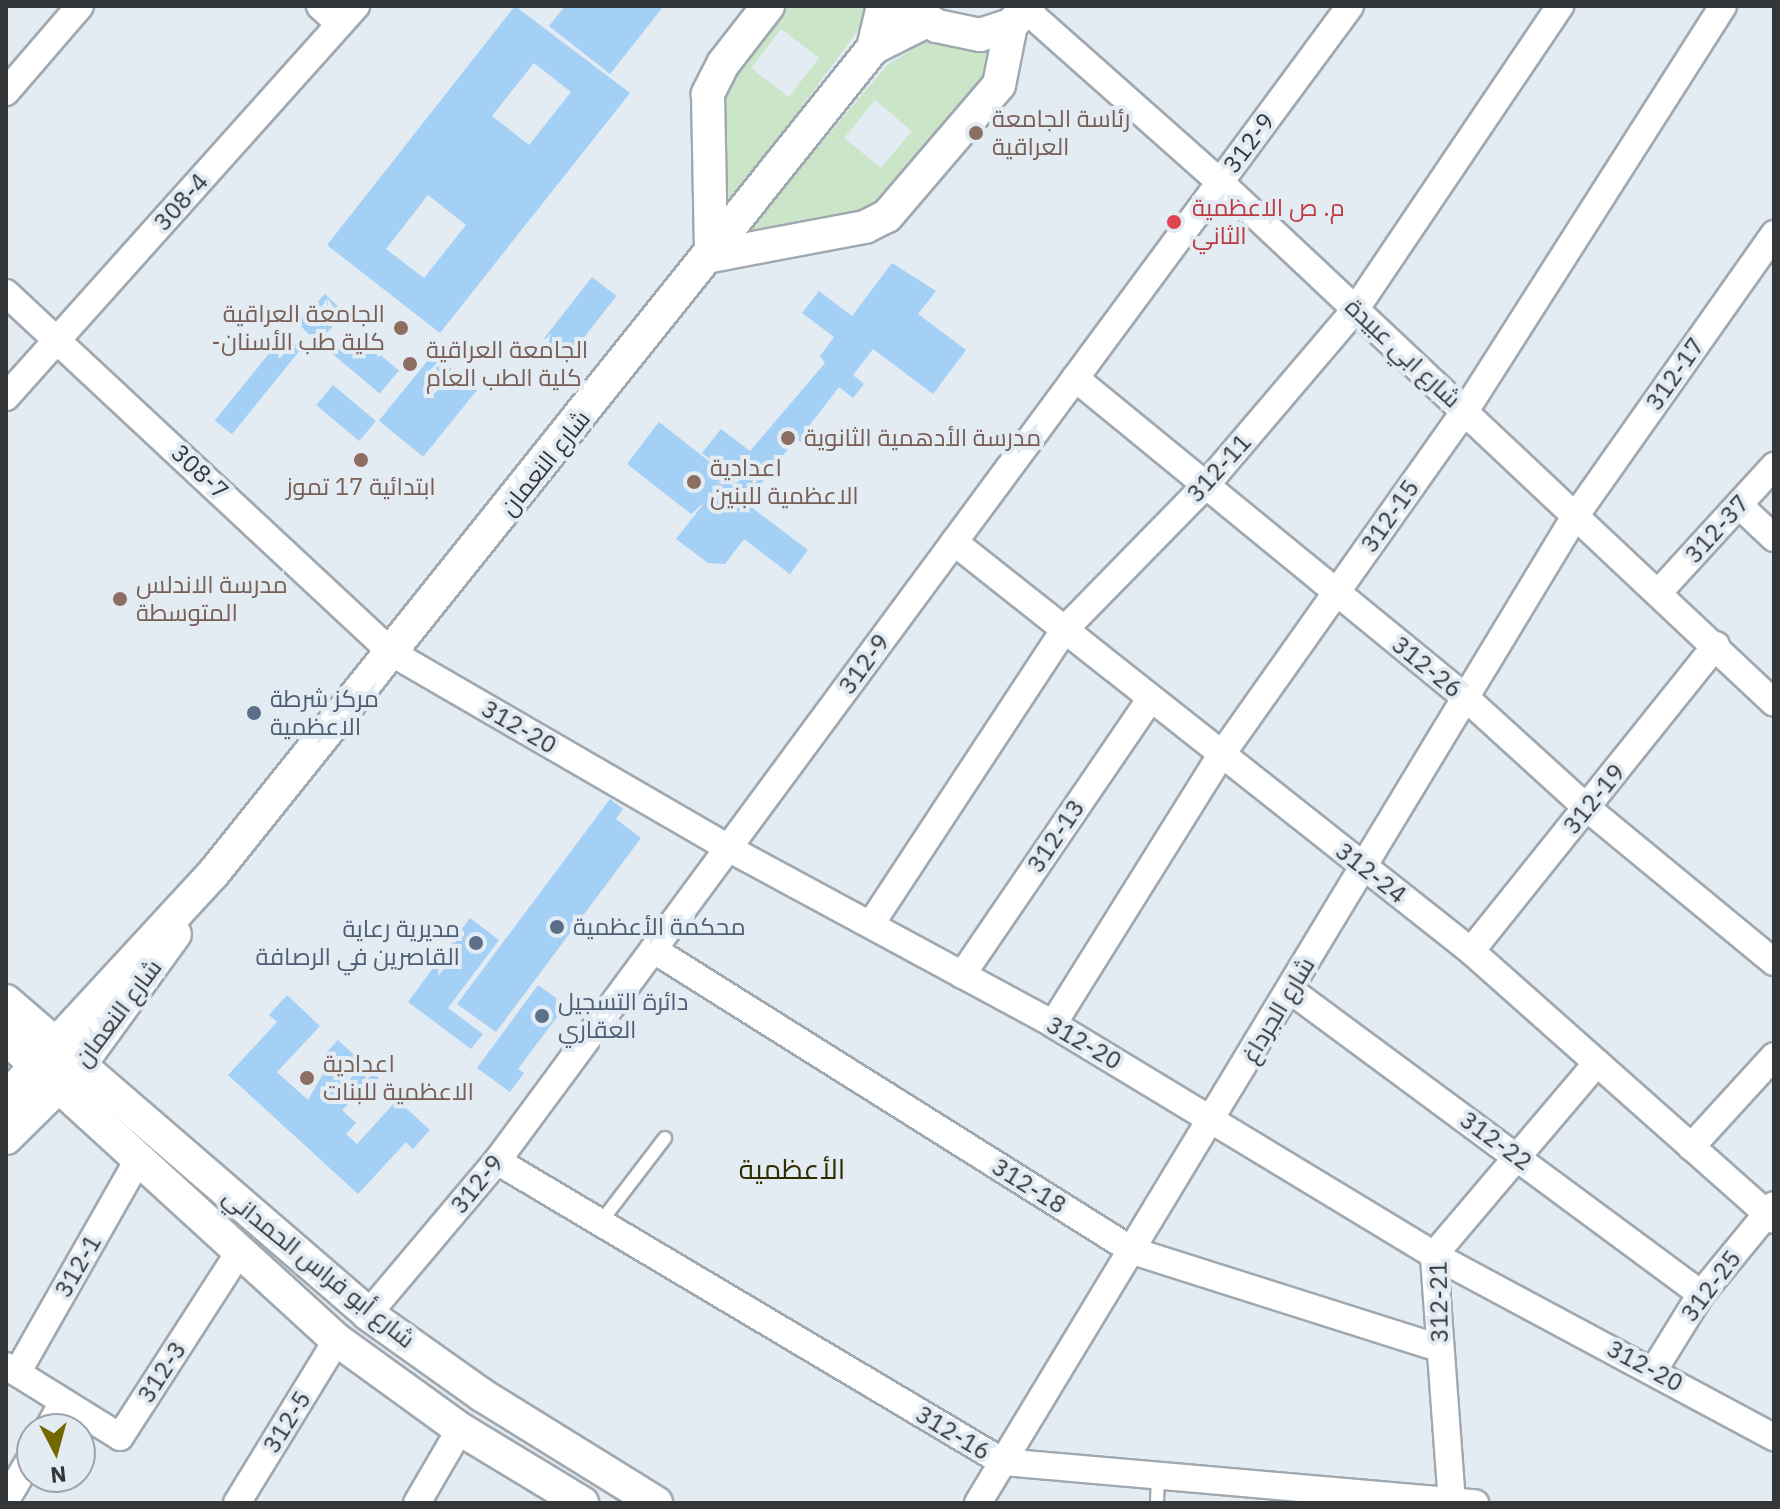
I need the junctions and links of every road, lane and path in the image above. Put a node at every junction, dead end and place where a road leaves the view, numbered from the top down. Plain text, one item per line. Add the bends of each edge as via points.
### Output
1 (80, 6) edge
2 (320, 6) edge
3 (768, 6) edge
4 (883, 6) edge
5 (1350, 6) edge
6 (1560, 6) edge
7 (1723, 6) edge
8 (917, 14) edge
9 (1022, 14) edge
10 (348, 15) edge
11 (873, 48) junction
12 (6, 92) edge
13 (1220, 182) junction
14 (1774, 234) edge
15 (711, 256) junction
16 (6, 293) edge
17 (1355, 310) junction
18 (58, 340) junction
19 (1075, 378) junction
20 (6, 397) edge
21 (1465, 411) junction
22 (1774, 466) edge
23 (1206, 485) junction
24 (1739, 505) junction
25 (1576, 515) junction
26 (1774, 538) edge
27 (954, 542) junction
28 (1336, 592) junction
29 (1659, 592) junction
30 (1064, 630) junction
31 (1716, 645) junction
32 (392, 653) junction
33 (1151, 698) junction
34 (1466, 698) junction
35 (1774, 703) edge
36 (1222, 754) junction
37 (1587, 808) junction
38 (728, 848) junction
39 (1364, 867) junction
40 (213, 874) junction
41 (871, 924) junction
42 (654, 950) junction
43 (1471, 951) junction
44 (1774, 962) edge
45 (962, 975) junction
46 (1290, 990) junction
47 (6, 1001) edge
48 (1053, 1024) junction
49 (6, 1038) edge
50 (45, 1054) junction
51 (1774, 1056) edge
52 (1597, 1063) junction
53 (69, 1076) junction
54 (6, 1098) edge
55 (1213, 1118) junction
56 (6, 1138) edge
57 (665, 1138) dead end
58 (1691, 1147) junction
59 (1518, 1157) junction
60 (139, 1158) junction
61 (497, 1161) junction
62 (1772, 1213) edge
63 (600, 1223) junction
64 (240, 1251) junction
65 (1133, 1251) junction
66 (1434, 1255) junction
67 (1701, 1294) junction
68 (368, 1314) junction
69 (337, 1340) junction
70 (1439, 1348) junction
71 (11, 1370) edge
72 (1654, 1370) junction
73 (482, 1395) junction
74 (63, 1402) junction
75 (57, 1413) edge
76 (460, 1429) junction
77 (1774, 1437) edge
78 (1003, 1462) junction
79 (1158, 1476) junction
80 (1459, 1502) edge
81 (237, 1503) edge
82 (417, 1503) edge
83 (582, 1503) edge
84 (656, 1503) edge
85 (978, 1503) edge
86 (1157, 1503) edge

1 - 12 street
2 - 10 street
3 - 15 street via 723,64 708,94
4 - 11 street, شارع النعمان
5 - 13 street, 312-9
6 - 17 street, 312-11
7 - 21 street, 312-15
8 - 9 street via 969,35
8 - 11 street, شارع النعمان
9 - 13 street, شارع ابي عبيدة
9 - 15 street via 999,85 887,216 865,227
10 - 18 street, 308-4
11 - 15 street, شارع النعمان
13 - 17 street, شارع ابي عبيدة
13 - 19 street, 312-9
14 - 25 street, 312-17
15 - 32 street, شارع النعمان
16 - 18 street, 308-7
17 - 21 street, شارع ابي عبيدة
17 - 23 street, 312-11
18 - 20 street, 308-4
18 - 32 street, 308-7
19 - 23 street, 312-26
19 - 27 street, 312-9
21 - 25 street, شارع ابي عبيدة
21 - 28 street, 312-15
22 - 24 street, 312-37
23 - 28 street, 312-26
23 - 30 street, 312-11
24 - 26 street
24 - 29 street, 312-37
25 - 29 street, شارع ابي عبيدة
25 - 34 street, شارع الجرداغ
27 - 30 street, 312-24
27 - 38 street, 312-9
28 - 34 street, 312-26
28 - 36 street, 312-15
29 - 31 street, شارع ابي عبيدة
30 - 33 street, 312-24
30 - 41 street, 312-11
31 - 35 street, شارع ابي عبيدة
31 - 37 street, 312-19
32 - 38 street, 312-20
32 - 40 street, شارع النعمان
33 - 36 street, 312-24
33 - 45 street, 312-13
34 - 37 street, 312-26
34 - 39 street, شارع الجرداغ
36 - 39 street, 312-24
36 - 48 street, 312-15
37 - 43 street, 312-19
37 - 44 street, 312-26
38 - 41 street, 312-20
38 - 42 street, 312-9
39 - 43 street, 312-24
39 - 46 street, شارع الجرداغ
40 - 50 street, شارع النعمان
40 - 53 street, شارع النعمان via 152,971
41 - 45 street, 312-20
42 - 61 street, 312-9
42 - 65 street, 312-18
43 - 52 street, 312-24
45 - 48 street, 312-20
46 - 55 street, شارع الجرداغ
46 - 59 street, 312-22
47 - 50 street, شارع أبو فراس الحمداني
48 - 55 street, 312-20
49 - 50 street, شارع أبو فراس الحمداني
50 - 53 street, شارع أبو فراس الحمداني
50 - 54 street, شارع النعمان
51 - 58 street
52 - 58 street, 312-24
52 - 59 street, 312-21
53 - 56 street, شارع النعمان
53 - 60 street, شارع أبو فراس الحمداني
53 - 68 street, شارع أبو فراس الحمداني
55 - 65 street, شارع الجرداغ
55 - 66 street, 312-20
57 - 63 lane
58 - 62 street, 312-24
59 - 66 street, 312-21
59 - 67 street, 312-22
60 - 64 street, شارع أبو فراس الحمداني
60 - 71 street, 312-1
61 - 63 street, 312-16
61 - 68 street, 312-9
62 - 67 street, 312-25
63 - 78 street, 312-16
64 - 69 street, شارع أبو فراس الحمداني
64 - 74 street, 312-3 via 120,1437
65 - 70 street, 312-18
65 - 78 street, شارع الجرداغ
66 - 70 street, 312-21
66 - 72 street, 312-20
67 - 72 street, 312-25
68 - 73 street, شارع أبو فراس الحمداني
69 - 76 street, شارع أبو فراس الحمداني
69 - 81 street, 312-5
70 - 80 street, 312-21
71 - 74 street, 312-3
72 - 77 street, 312-20
73 - 76 street
73 - 84 street, شارع أبو فراس الحمداني
74 - 75 street
76 - 82 street
76 - 83 street, شارع أبو فراس الحمداني
78 - 79 street, 312-16
78 - 85 street, شارع الجرداغ
79 - 80 street, 312-16
79 - 86 lane

